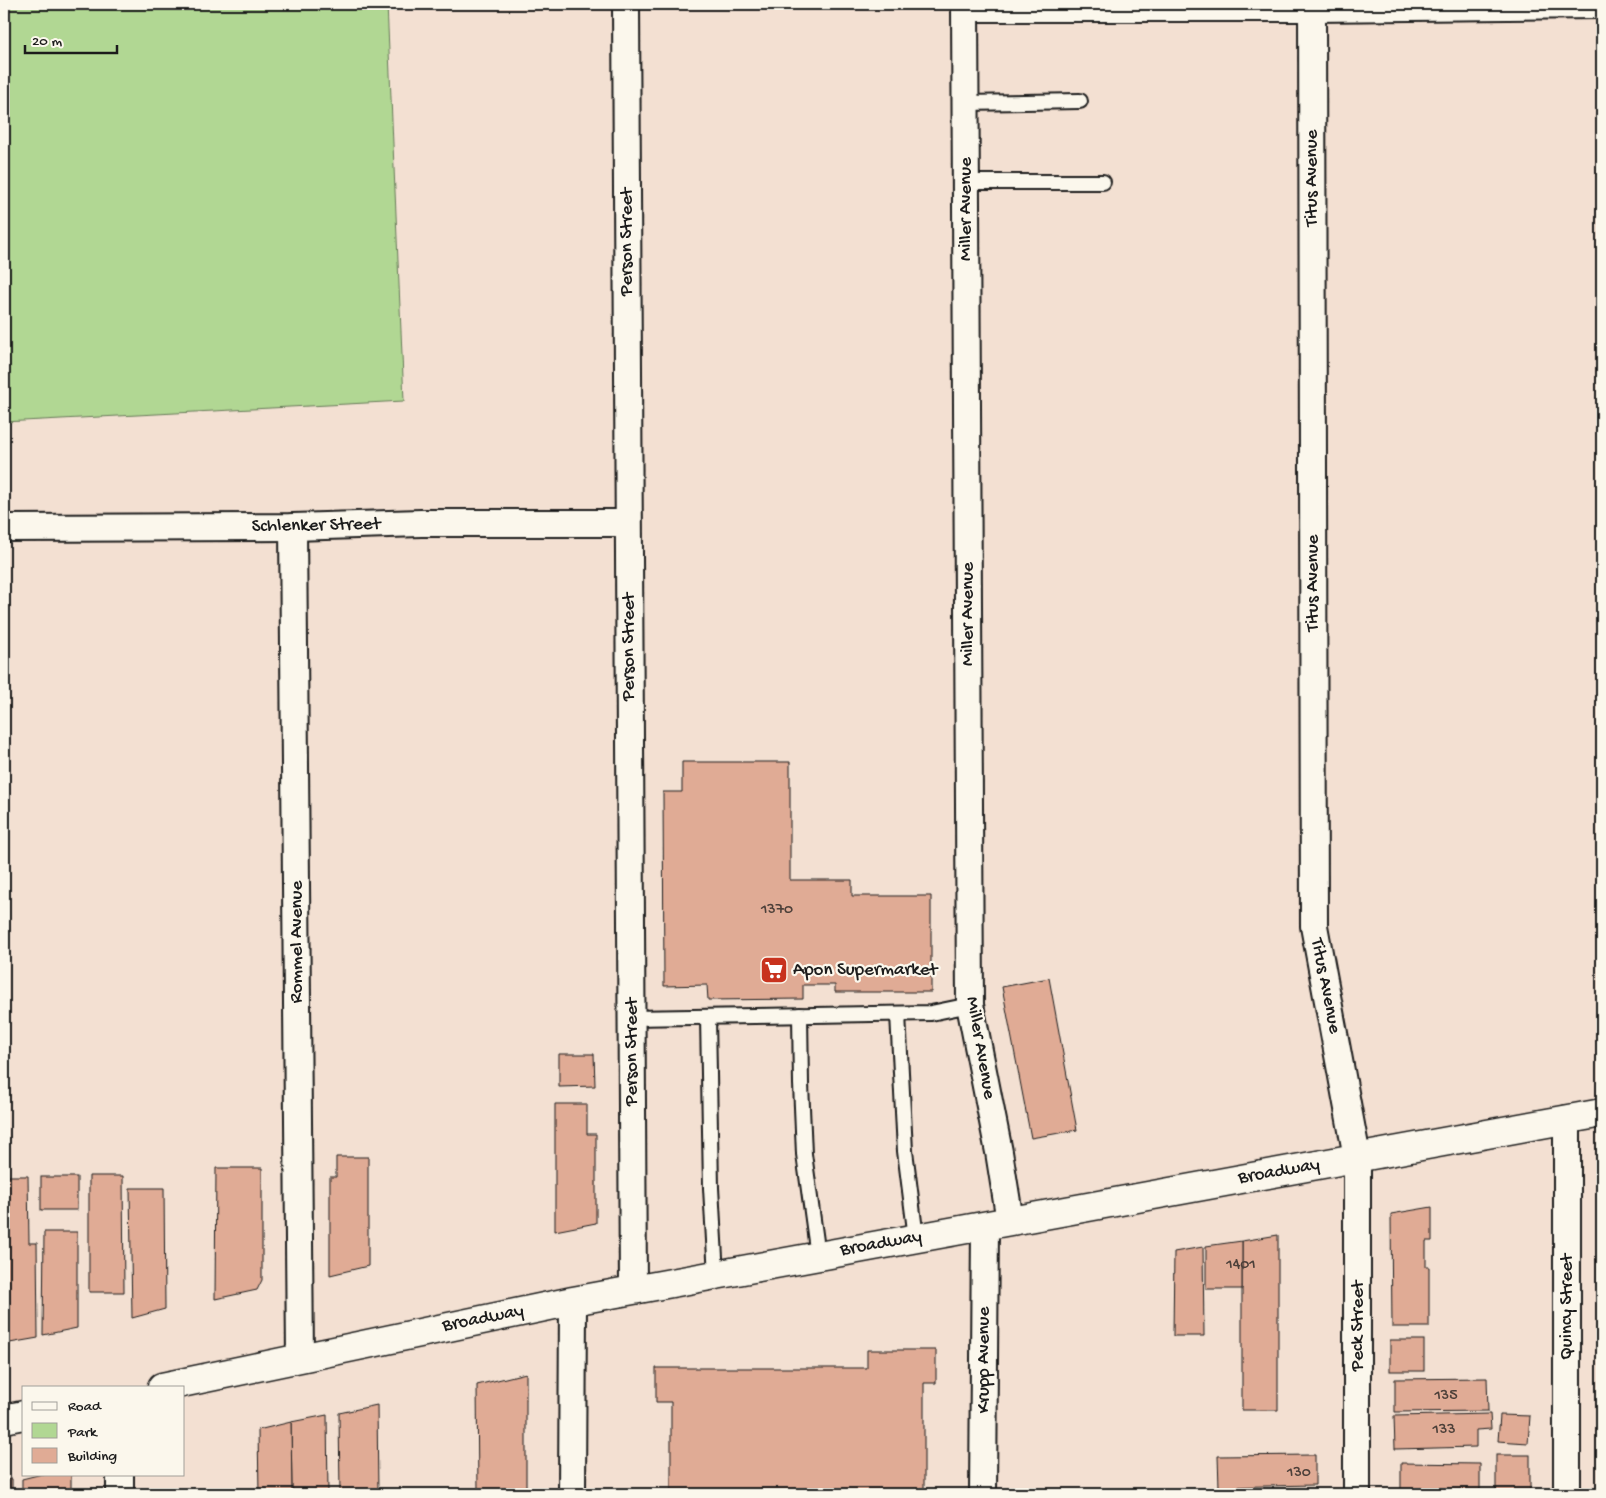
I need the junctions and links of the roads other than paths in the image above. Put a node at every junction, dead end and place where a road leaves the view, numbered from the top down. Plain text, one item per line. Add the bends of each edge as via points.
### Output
1 (626, 4) edge
2 (1602, 5) edge
3 (965, 6) edge
4 (1312, 6) edge
5 (1080, 101) dead end
6 (965, 103) junction
7 (966, 182) junction
8 (1103, 182) dead end
9 (628, 523) junction
10 (293, 527) junction
11 (4, 528) edge
12 (970, 1005) junction
13 (898, 1014) junction
14 (800, 1016) junction
15 (708, 1017) junction
16 (631, 1018) junction
17 (1602, 1112) edge
18 (1567, 1119) junction
19 (1357, 1157) junction
20 (998, 1223) junction
21 (916, 1238) junction
22 (818, 1256) junction
23 (716, 1275) junction
24 (633, 1290) junction
25 (573, 1301) junction
26 (300, 1358) junction
27 (167, 1386) edge
28 (22, 1416) edge
29 (4, 1420) edge
30 (120, 1476) edge
31 (120, 1494) edge
32 (572, 1494) edge
33 (983, 1494) edge
34 (1357, 1494) edge
35 (1567, 1494) edge

1 - 9 street, Person Street
2 - 4 street
3 - 4 street
3 - 6 street, Miller Avenue
4 - 19 street, Titus Avenue via 1314,926
5 - 6 lane
6 - 7 street, Miller Avenue
7 - 8 lane
7 - 12 street, Miller Avenue
9 - 10 street, Schlenker Street
9 - 16 street, Person Street
10 - 11 street, Schlenker Street
10 - 26 street, Rommel Avenue
12 - 13 lane via 931,1013
12 - 20 street, Miller Avenue via 999,1152
13 - 14 lane
13 - 21 lane via 905,1151
14 - 15 lane
14 - 22 lane via 804,1154
15 - 16 lane
15 - 23 lane
16 - 24 street, Person Street
17 - 18 main road, Broadway
18 - 19 main road, Broadway
18 - 35 street, Quincy Street
19 - 20 main road, Broadway
19 - 34 street, Peck Street
20 - 21 main road, Broadway
20 - 33 street, Krupp Avenue
21 - 22 main road, Broadway
22 - 23 main road, Broadway
23 - 24 main road, Broadway
24 - 25 main road, Broadway
25 - 26 main road, Broadway
25 - 32 street
26 - 27 main road, Broadway
28 - 29 main road
30 - 31 street

